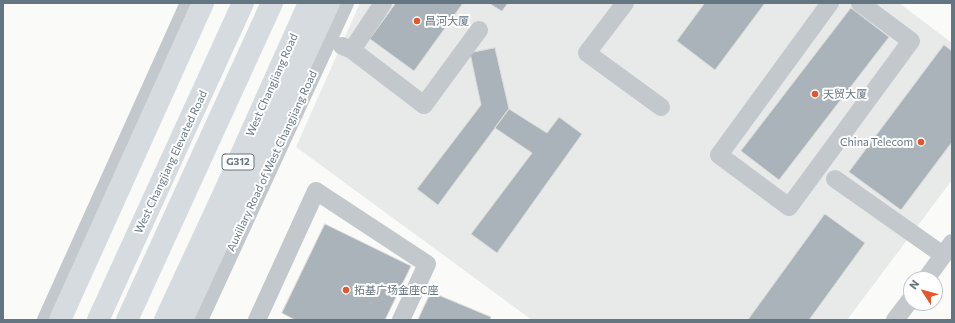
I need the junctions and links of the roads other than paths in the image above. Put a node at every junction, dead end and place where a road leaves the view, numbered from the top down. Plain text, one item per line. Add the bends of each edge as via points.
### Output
1 (189, 3) edge
2 (203, 3) edge
3 (216, 3) edge
4 (243, 3) edge
5 (272, 3) edge
6 (309, 3) edge
7 (329, 3) edge
8 (345, 3) edge
9 (383, 3) edge
10 (625, 3) edge
11 (830, 3) edge
12 (860, 3) edge
13 (479, 30) dead end
14 (328, 40) junction
15 (352, 50) junction
16 (661, 107) dead end
17 (835, 179) dead end
18 (948, 249) edge
19 (932, 271) edge
20 (903, 310) edge
21 (46, 320) edge
22 (60, 320) edge
23 (73, 320) edge
24 (98, 320) edge
25 (127, 320) edge
26 (165, 320) edge
27 (182, 320) edge
28 (199, 320) edge
29 (257, 320) edge
30 (401, 320) edge
31 (895, 320) edge

1 - 21 street
2 - 22 highway
3 - 23 highway
4 - 24 highway, West Changjiang Elevated Road
5 - 25 highway
6 - 26 highway, West Changjiang Road / G312
7 - 27 highway
8 - 14 street, Auxillary Road of West Changjiang Road
9 - 15 street
10 - 16 street via 587,53
11 - 12 street via 719,155 790,207 911,41
13 - 15 street via 424,105
14 - 15 street
14 - 28 street, Auxillary Road of West Changjiang Road
17 - 18 street
18 - 19 street
20 - 31 street
29 - 30 street via 316,191 427,264

